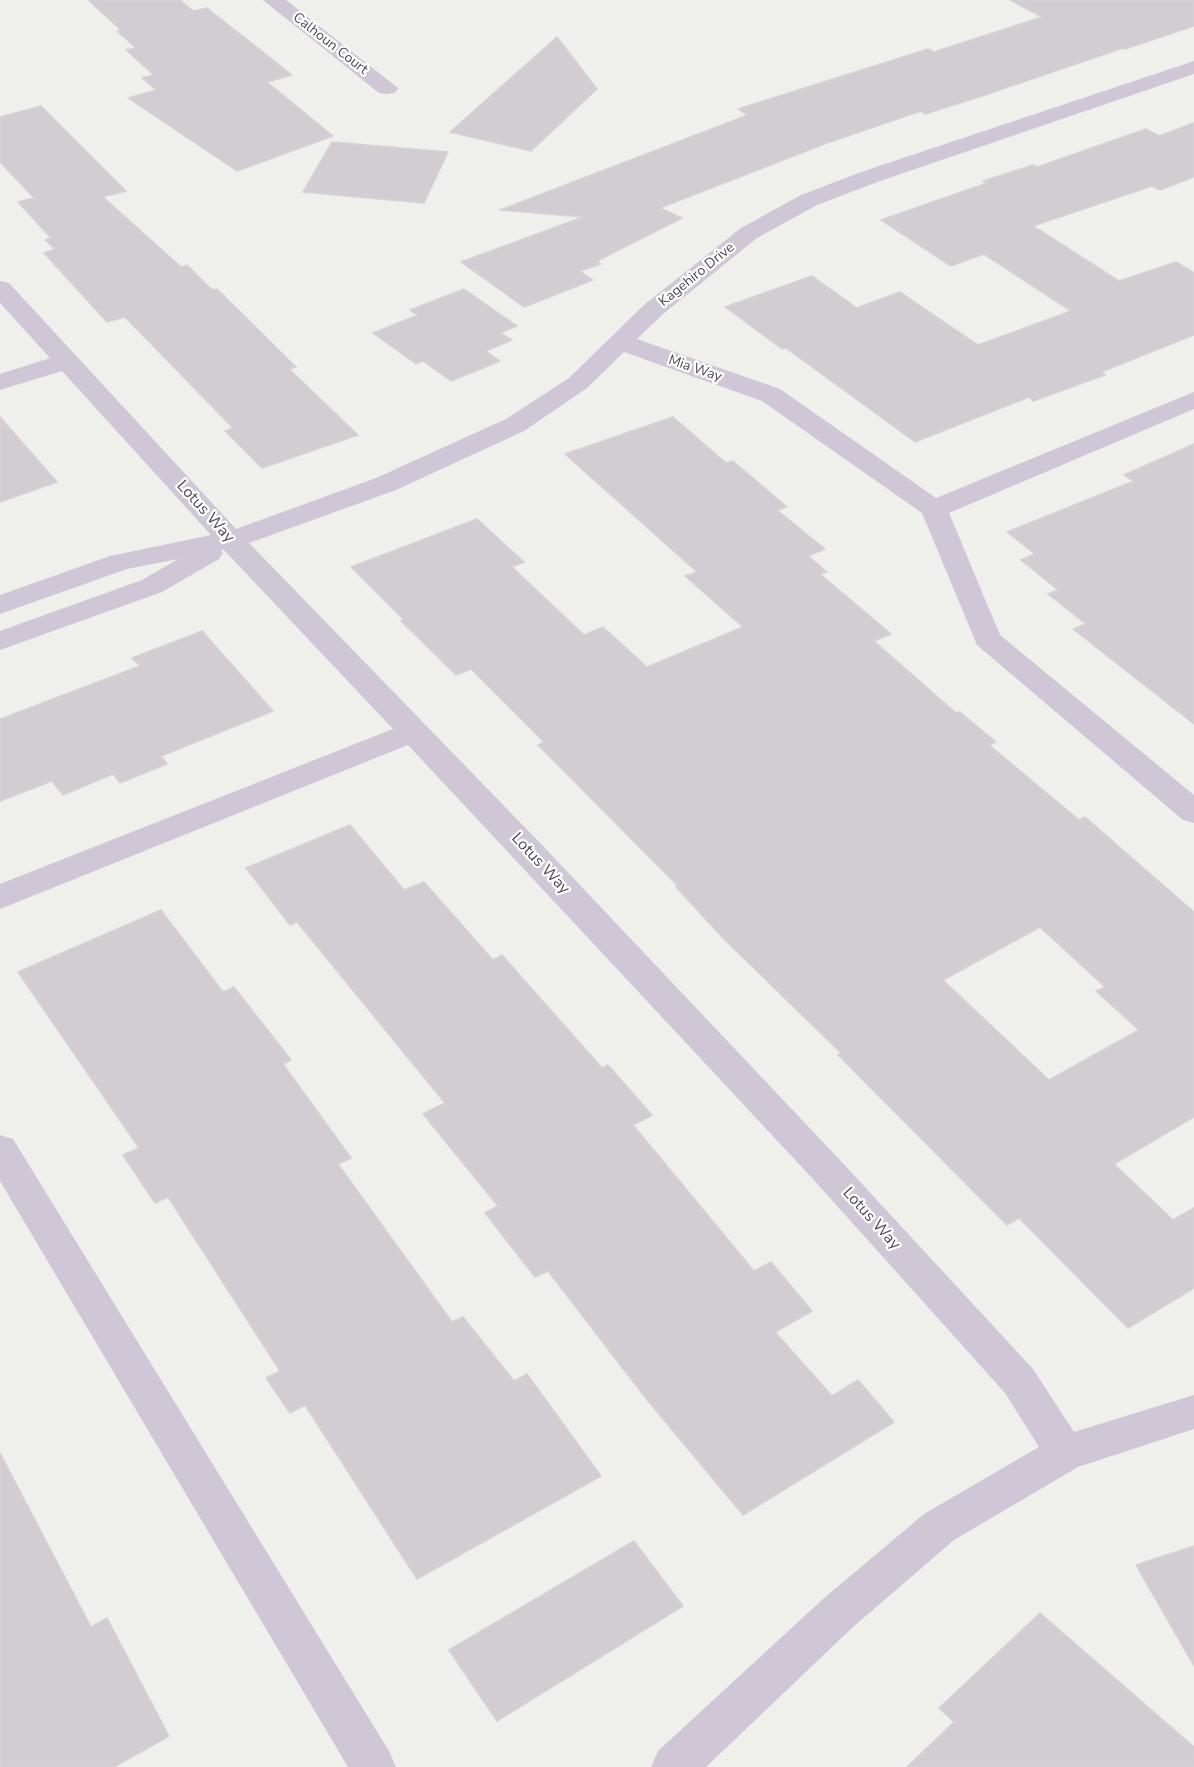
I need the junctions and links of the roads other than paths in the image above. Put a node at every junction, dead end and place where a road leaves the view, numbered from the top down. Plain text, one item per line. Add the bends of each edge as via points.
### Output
1 (273, 0) edge
2 (1194, 67) edge
3 (1161, 78) junction
4 (387, 88) dead end
5 (1186, 91) dead end
6 (0, 288) edge
7 (620, 342) junction
8 (67, 361) junction
9 (0, 382) edge
10 (1194, 400) edge
11 (934, 509) junction
12 (231, 540) junction
13 (0, 605) edge
14 (0, 641) edge
15 (413, 732) junction
16 (1194, 812) edge
17 (0, 897) edge
18 (0, 1149) edge
19 (1194, 1412) edge
20 (1065, 1453) junction
21 (373, 1767) edge
22 (674, 1767) edge

1 - 4 street, Calhoun Court
2 - 3 street, Kagehiro Drive
3 - 5 street
3 - 7 street, Kagehiro Drive via 809,200 749,233 654,309
6 - 8 street, Lotus Way
7 - 11 street, Mia Way via 771,395
7 - 12 street, Kagehiro Drive via 578,383 515,425 386,484
8 - 9 street
8 - 12 street, Lotus Way
10 - 11 street
11 - 16 street via 987,639
12 - 13 street via 120,562
12 - 14 street via 152,586
12 - 15 street, Lotus Way
15 - 17 street
15 - 20 street, Lotus Way via 800,1142 1019,1381
18 - 21 street
19 - 20 street
20 - 22 street via 939,1527 838,1613

